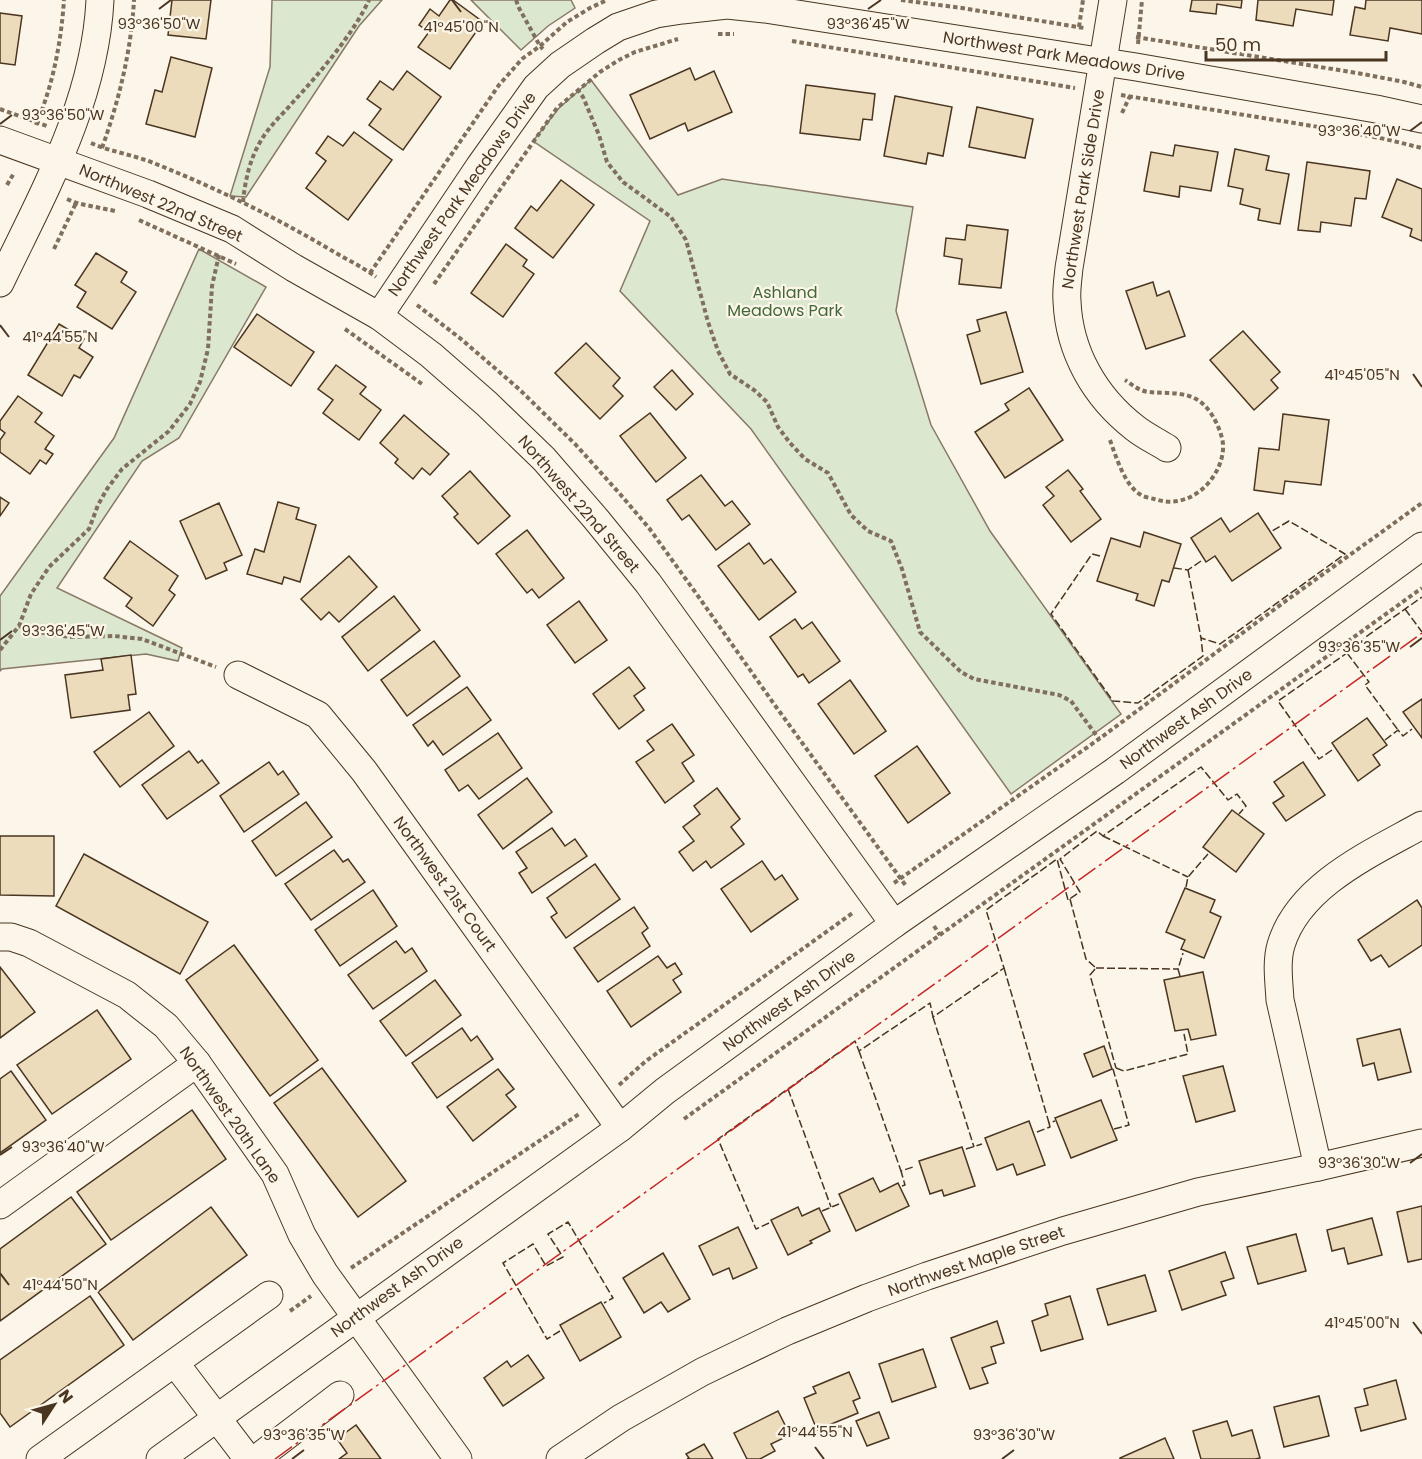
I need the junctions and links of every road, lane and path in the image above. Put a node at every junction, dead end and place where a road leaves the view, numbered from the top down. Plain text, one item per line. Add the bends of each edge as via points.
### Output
1 (63, 0) edge
2 (100, 0) edge
3 (134, 0) edge
4 (369, 0) edge
5 (516, 0) edge
6 (901, 0) edge
7 (1083, 0) edge
8 (1113, 0) edge
9 (1142, 0) edge
10 (1079, 27) junction
11 (1108, 32) junction
12 (712, 34) dead end
13 (738, 34) dead end
14 (685, 37) dead end
15 (1138, 38) junction
16 (787, 40) dead end
17 (1103, 62) junction
18 (560, 65) junction
19 (1136, 67) junction
20 (1422, 87) edge
21 (1071, 88) junction
22 (578, 90) junction
23 (1098, 92) junction
24 (1130, 96) junction
25 (1070, 97) dead end
26 (1422, 119) edge
27 (1118, 122) dead end
28 (12, 145) edge
29 (1422, 148) edge
30 (57, 160) junction
31 (91, 173) junction
32 (7, 185) dead end
33 (44, 189) junction
34 (76, 203) junction
35 (124, 215) dead end
36 (135, 218) dead end
37 (232, 229) junction
38 (54, 249) dead end
39 (218, 256) junction
40 (238, 265) dead end
41 (0, 283) edge
42 (432, 287) dead end
43 (379, 316) junction
44 (339, 325) dead end
45 (1124, 379) dead end
46 (424, 386) dead end
47 (1109, 436) dead end
48 (1167, 448) dead end
49 (1422, 503) edge
50 (1422, 546) edge
51 (1422, 588) edge
52 (19, 626) junction
53 (0, 650) edge
54 (238, 675) joint
55 (1099, 739) junction
56 (1422, 825) edge
57 (875, 897) junction
58 (847, 905) dead end
59 (853, 913) junction
60 (894, 924) junction
61 (0, 937) edge
62 (197, 1063) junction
63 (600, 1099) junction
64 (684, 1119) dead end
65 (620, 1128) junction
66 (1422, 1143) edge
67 (1318, 1167) junction
68 (0, 1206) edge
69 (330, 1282) junction
70 (276, 1305) joint
71 (355, 1317) junction
72 (175, 1362) junction
73 (340, 1395) dead end
74 (216, 1418) junction
75 (40, 1459) edge
76 (160, 1459) edge
77 (248, 1459) edge
78 (256, 1459) edge
79 (458, 1459) edge
80 (560, 1459) edge

1 - 28 path via 57,60 49,89 37,123
2 - 30 street via 94,56 80,105
3 - 31 path via 133,30 119,96
4 - 37 path via 343,41 259,143
5 - 18 path via 540,46
6 - 10 path
7 - 10 path
8 - 11 street, Northwest Park Side Drive
9 - 15 path
10 - 11 path
11 - 15 path
11 - 17 street, Northwest Park Side Drive
12 - 13 path
14 - 22 path via 635,52
15 - 19 path
15 - 20 path
16 - 21 path
17 - 18 street, Northwest Park Meadows Drive via 727,5 656,14 618,27
17 - 19 street, Northwest Park Meadows Drive
17 - 23 street, Northwest Park Side Drive
18 - 22 path
18 - 43 street, Northwest Park Meadows Drive via 536,87
19 - 24 path
19 - 26 street, Northwest Park Meadows Drive
21 - 23 path
21 - 25 path
22 - 42 path via 546,122
22 - 55 path via 607,162 623,182 671,217 686,240 708,321 730,374 766,402 778,427 805,459 828,473 851,515 868,531 891,541 920,632 961,672 974,679 1059,694 1071,701
23 - 24 path
23 - 48 street, Northwest Park Side Drive via 1069,268 1067,300 1071,330 1078,356 1092,383 1111,407
24 - 27 path
24 - 29 path
28 - 30 street, Northwest 22nd Street
28 - 32 path via 18,166
30 - 31 street, Northwest 22nd Street
30 - 33 street
31 - 34 path
31 - 37 street, Northwest 22nd Street
33 - 34 path
33 - 41 street
34 - 35 path
34 - 38 path
36 - 39 path
37 - 39 path
37 - 43 street, Northwest 22nd Street
39 - 40 path
39 - 52 path via 207,349 200,382 190,404 169,431 122,469 98,505 89,529 49,567 31,594
43 - 57 street, Northwest 22nd Street via 488,404 544,459 596,519 648,582
44 - 46 path
45 - 47 path via 1148,392 1194,397 1215,420 1222,439 1222,457 1202,490 1186,499 1165,502 1140,495 1126,480
49 - 55 path
50 - 60 street, Northwest Ash Drive via 1115,771
51 - 64 path
52 - 53 path
52 - 54 path via 72,637 142,639
54 - 63 street, Northwest 21st Court via 318,715 371,781
55 - 57 path
56 - 67 street via 1325,883 1291,920 1281,946 1280,1000
57 - 59 path
57 - 60 street, Northwest 22nd Street
58 - 59 path
59 - 63 path via 646,1061
60 - 65 street, Northwest Ash Drive
61 - 62 street, Northwest 20th Lane via 29,943 127,995 166,1026
62 - 68 street
62 - 69 street, Northwest 20th Lane via 275,1174 302,1235
63 - 65 street, Northwest 21st Court
63 - 69 path
65 - 71 street, Northwest Ash Drive
66 - 67 street, Northwest Maple Street
67 - 80 street, Northwest Maple Street via 1198,1192 1074,1227 867,1298 702,1372
69 - 70 path
69 - 71 street, Northwest 20th Lane
70 - 72 street
71 - 74 street, Northwest Ash Drive
71 - 79 street, Northwest 20th Lane
72 - 74 street
72 - 75 street
73 - 78 street
74 - 76 street, Northwest Ash Drive
74 - 77 street

